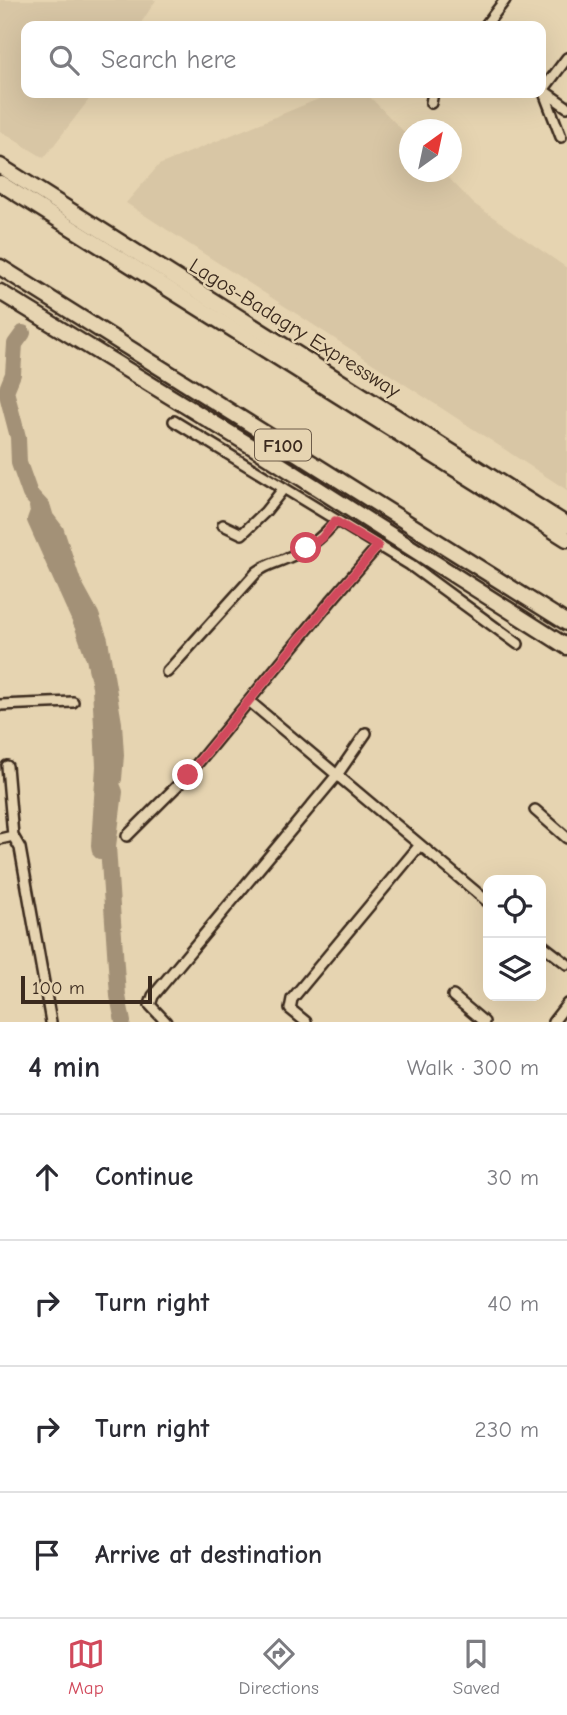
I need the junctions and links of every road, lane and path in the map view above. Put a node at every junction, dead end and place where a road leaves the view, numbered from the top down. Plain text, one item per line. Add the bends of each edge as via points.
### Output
1 (505, 0) edge
2 (489, 21) edge
3 (567, 58) edge
4 (546, 86) edge
5 (546, 92) edge
6 (546, 98) edge
7 (567, 107) edge
8 (561, 137) dead end
9 (0, 166) edge
10 (0, 183) edge
11 (0, 267) edge
12 (0, 292) edge
13 (174, 421) dead end
14 (284, 488) junction
15 (335, 521) junction
16 (223, 525) dead end
17 (567, 525) edge
18 (567, 539) edge
19 (378, 546) junction
20 (567, 623) edge
21 (518, 644) dead end
22 (567, 647) edge
23 (167, 672) dead end
24 (249, 701) junction
25 (73, 702) dead end
26 (0, 705) edge
27 (366, 733) dead end
28 (7, 766) dead end
29 (337, 775) junction
30 (535, 810) dead end
31 (127, 835) dead end
32 (13, 836) junction
33 (567, 838) edge
34 (0, 839) edge
35 (420, 845) junction
36 (483, 898) edge
37 (546, 948) edge
38 (567, 964) edge
39 (453, 996) dead end
40 (567, 1004) edge
41 (51, 1022) edge
42 (166, 1022) edge
43 (306, 1022) edge
44 (484, 1022) edge
45 (552, 1022) edge

1 - 2 street
3 - 4 street
5 - 7 street
6 - 8 street
9 - 17 main road, Lagos-Badagry Expressway
10 - 18 main road, Lagos-Badagry Expressway
11 - 20 main road, F100
12 - 22 main road
13 - 14 street
14 - 15 street
14 - 16 street via 242,534
15 - 19 street
15 - 23 street via 322,538 257,572
19 - 21 street
19 - 24 street
24 - 29 street
24 - 31 street via 188,775
25 - 26 street
27 - 29 street
28 - 32 street
29 - 35 street
29 - 42 street via 153,996 150,1005
30 - 33 street
32 - 34 street
32 - 41 street via 20,848
35 - 36 street
35 - 43 street via 292,999 290,1009
37 - 38 street
39 - 44 street
40 - 45 street

